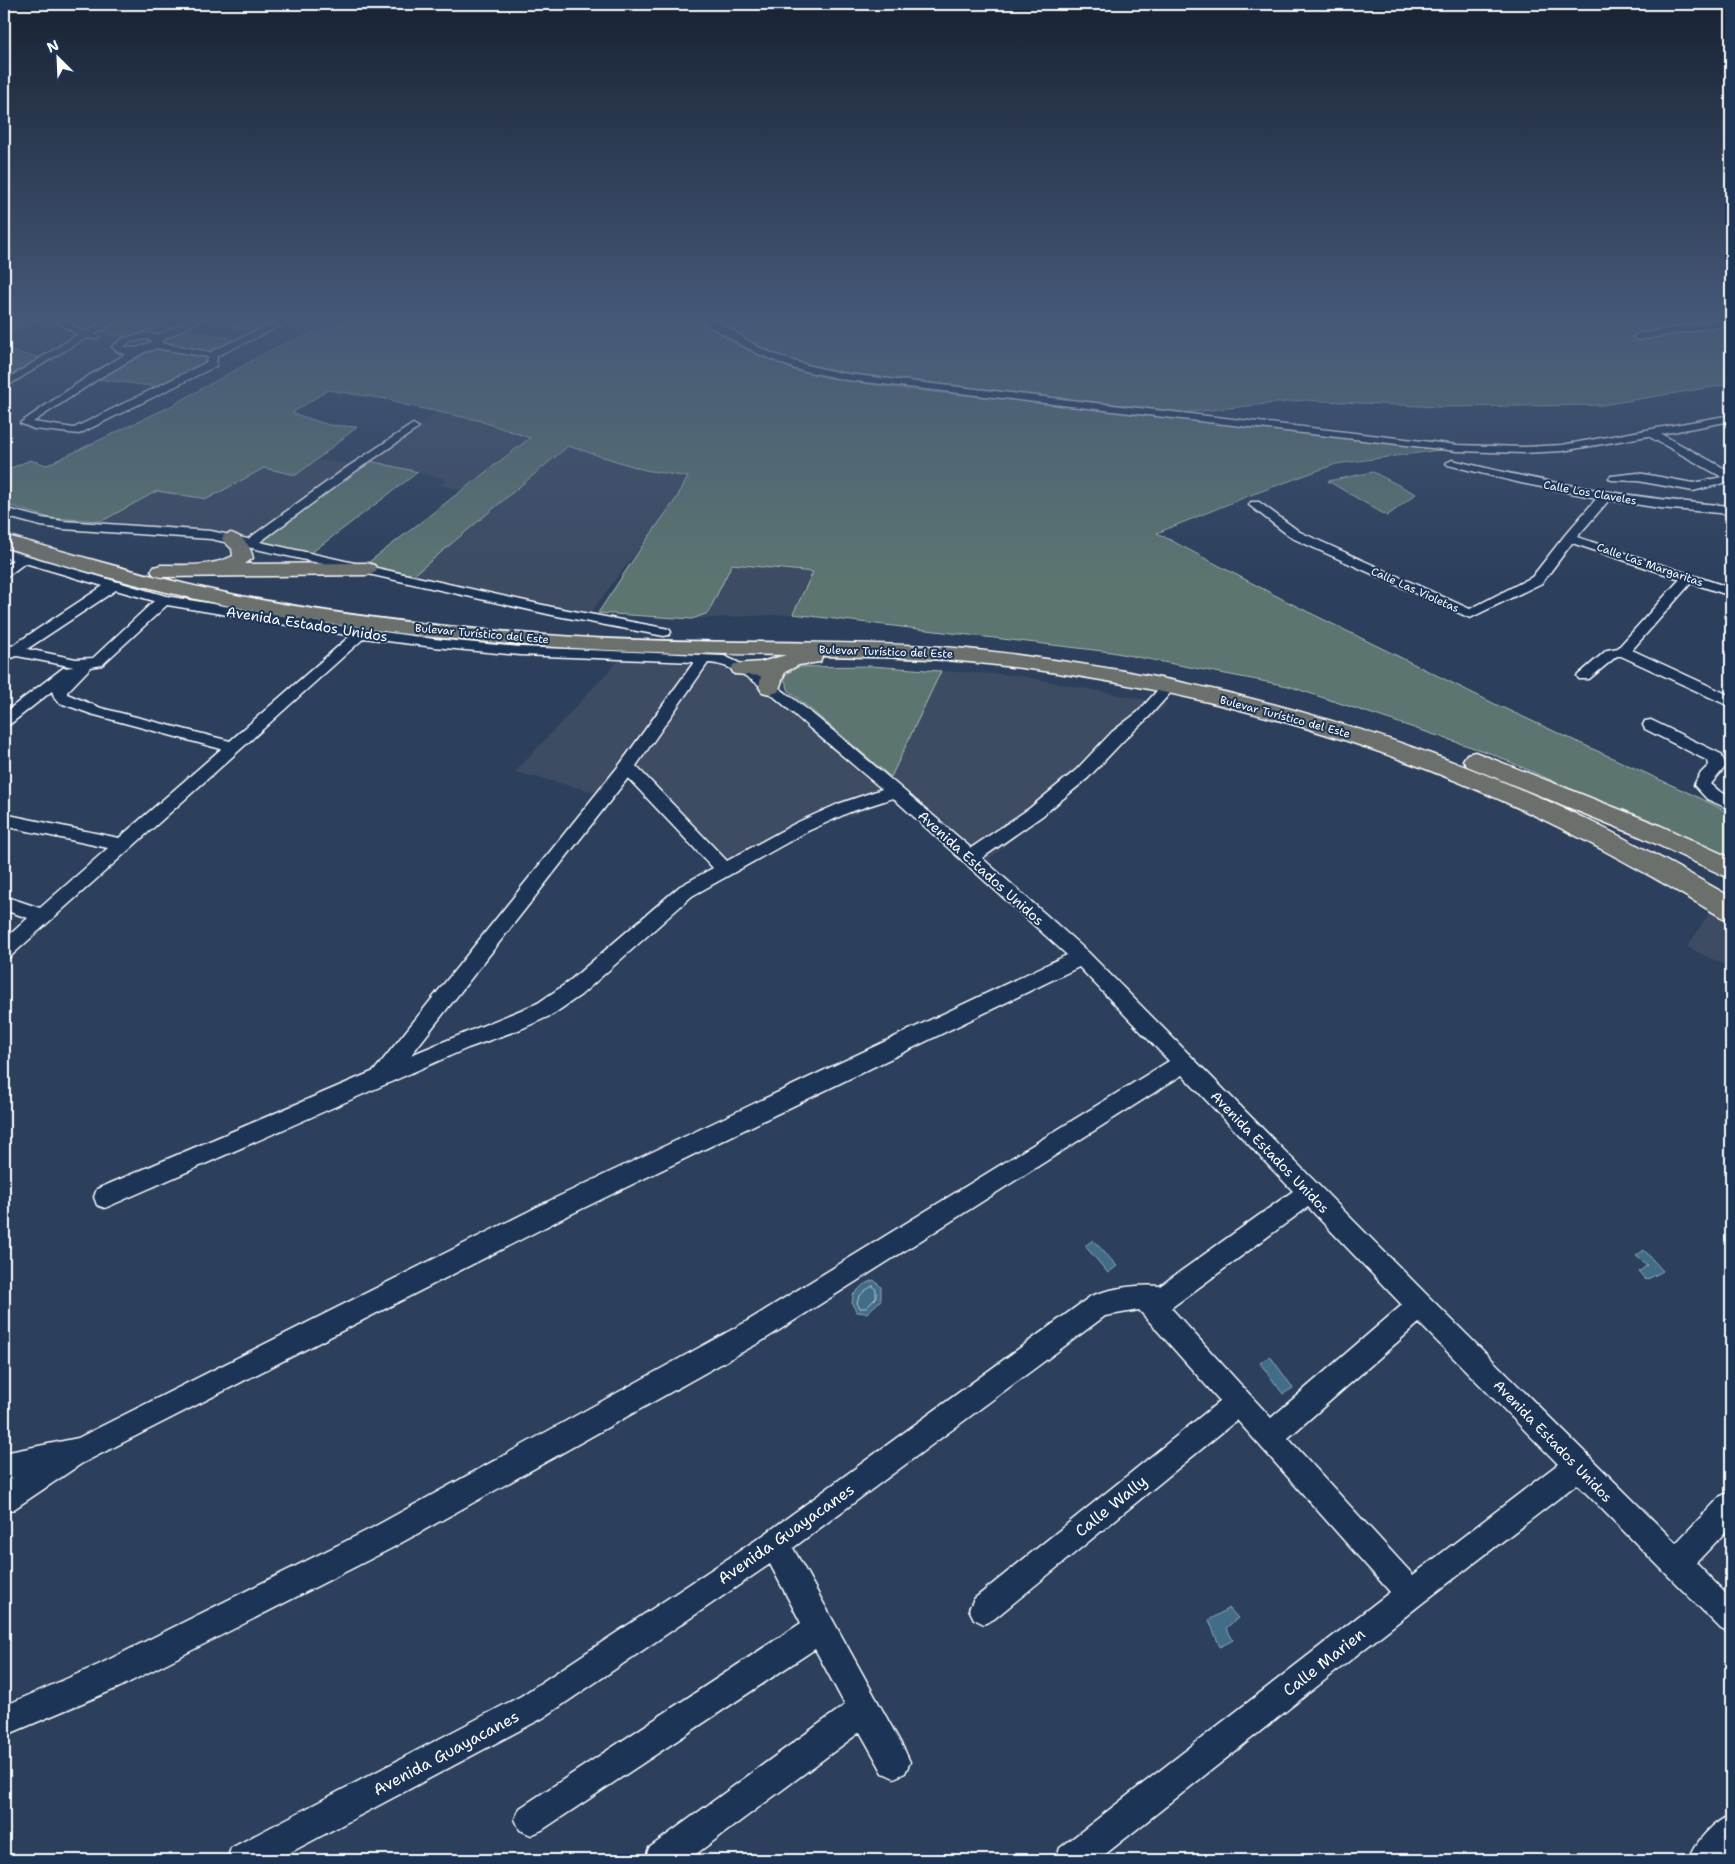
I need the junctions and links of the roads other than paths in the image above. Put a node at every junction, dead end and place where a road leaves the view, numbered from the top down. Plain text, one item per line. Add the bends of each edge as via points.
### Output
1 (51, 406) edge
2 (127, 406) edge
3 (1086, 406) edge
4 (1731, 418) edge
5 (412, 427) dead end
6 (1651, 433) junction
7 (1452, 463) dead end
8 (1615, 478) dead end
9 (1731, 478) edge
10 (1605, 497) junction
11 (1255, 505) dead end
12 (1731, 510) edge
13 (4, 512) edge
14 (4, 525) edge
15 (1569, 538) junction
16 (231, 539) junction
17 (4, 541) edge
18 (251, 544) junction
19 (4, 553) edge
20 (23, 559) junction
21 (367, 569) junction
22 (161, 571) junction
23 (197, 571) junction
24 (4, 572) edge
25 (1688, 578) junction
26 (113, 586) junction
27 (1731, 592) edge
28 (164, 600) junction
29 (664, 632) junction
30 (361, 633) junction
31 (1623, 652) junction
32 (7, 653) edge
33 (704, 658) junction
34 (81, 664) junction
35 (781, 665) junction
36 (742, 668) junction
37 (1105, 674) junction
38 (1584, 676) dead end
39 (1168, 687) junction
40 (770, 688) junction
41 (1731, 702) edge
42 (4, 721) edge
43 (1651, 725) dead end
44 (232, 748) junction
45 (627, 767) junction
46 (895, 791) junction
47 (1731, 804) edge
48 (4, 820) edge
49 (121, 845) junction
50 (970, 858) junction
51 (1731, 869) edge
52 (725, 870) junction
53 (4, 903) edge
54 (1731, 910) edge
55 (42, 916) junction
56 (4, 951) edge
57 (1081, 956) junction
58 (1183, 1063) junction
59 (381, 1078) junction
60 (1310, 1192) junction
61 (105, 1197) dead end
62 (1144, 1297) junction
63 (1420, 1306) junction
64 (1238, 1403) junction
65 (1270, 1436) junction
66 (81, 1451) junction
67 (4, 1466) edge
68 (1578, 1467) junction
69 (4, 1499) edge
70 (1731, 1506) edge
71 (775, 1544) junction
72 (1675, 1564) junction
73 (1411, 1594) junction
74 (984, 1609) dead end
75 (1731, 1619) edge
76 (820, 1628) junction
77 (864, 1710) junction
78 (4, 1721) edge
79 (894, 1762) dead end
80 (531, 1819) dead end
81 (1731, 1831) edge
82 (245, 1860) edge
83 (661, 1860) edge
84 (1072, 1860) edge
85 (1705, 1860) edge

1 - 2 street via 25,423 75,432
3 - 6 street via 1457,448 1562,448
4 - 6 street
5 - 18 street
6 - 9 street
7 - 10 street, Calle Los Claveles via 1516,480
8 - 9 street via 1638,477 1693,487
10 - 12 street, Calle Los Claveles via 1677,508
10 - 15 street, Calle Las Violetas
11 - 15 street, Calle Las Violetas via 1296,535 1470,614 1537,580
13 - 16 street via 63,525 189,532
14 - 22 highway, Bulevar Turístico del Este
15 - 25 street, Calle Las Margaritas
16 - 18 street
16 - 23 highway via 241,546 244,558 229,566
17 - 37 highway, Bulevar Turístico del Este via 204,594 285,610 405,627 587,644 966,655
18 - 21 street
19 - 20 street, Avenida Estados Unidos
20 - 24 street
20 - 26 street, Avenida Estados Unidos
21 - 23 highway
21 - 29 street via 552,611
22 - 23 highway
22 - 29 highway, Bulevar Turístico del Este via 295,598 431,615 535,626
25 - 27 street, Calle Las Margaritas
25 - 31 street
26 - 28 street, Avenida Estados Unidos
26 - 32 street
28 - 30 street, Avenida Estados Unidos
28 - 34 street via 97,662
29 - 51 highway, Bulevar Turístico del Este via 943,640 1050,650 1161,669 1297,703 1474,760 1650,831
30 - 33 street, Avenida Estados Unidos via 520,651
30 - 44 street
31 - 38 street via 1612,652
31 - 41 street
32 - 34 street
33 - 36 street, Avenida Estados Unidos via 719,659
33 - 45 street
34 - 42 street
34 - 44 street via 59,691 65,700
35 - 36 highway
35 - 37 highway via 805,657 824,657 967,661 1062,673
35 - 40 highway via 773,672
36 - 40 street, Avenida Estados Unidos
37 - 39 highway, Bulevar Turístico del Este
39 - 50 street via 1082,774 1036,812
39 - 54 highway, Bulevar Turístico del Este via 1323,725 1487,784 1624,850
40 - 46 street, Avenida Estados Unidos
43 - 47 street via 1715,758 1718,766 1702,785
44 - 49 street
45 - 52 street
45 - 59 street
46 - 50 street, Avenida Estados Unidos
46 - 52 street via 824,817
48 - 49 street
49 - 55 street
50 - 57 street, Avenida Estados Unidos
52 - 59 street via 686,891 574,989 545,1009
53 - 55 street
55 - 56 street
57 - 58 street, Avenida Estados Unidos
57 - 66 street via 554,1210
58 - 60 street, Avenida Estados Unidos
58 - 78 street via 753,1332 382,1538 109,1676
59 - 61 street
60 - 62 street, Avenida Guayacanes via 1163,1299
60 - 63 street, Avenida Estados Unidos
62 - 64 street
62 - 71 street, Avenida Guayacanes via 1100,1305
63 - 65 street
63 - 68 street, Avenida Estados Unidos
64 - 65 street
64 - 74 street, Calle Wally
65 - 73 street
66 - 67 street
66 - 69 street
68 - 72 street, Avenida Estados Unidos
68 - 73 street, Calle Marien
70 - 72 street
71 - 76 street
71 - 82 street, Avenida Guayacanes via 532,1707
72 - 75 street, Avenida Estados Unidos
73 - 84 street, Calle Marien
76 - 77 street
76 - 80 street
77 - 79 street
77 - 83 street
81 - 85 street

